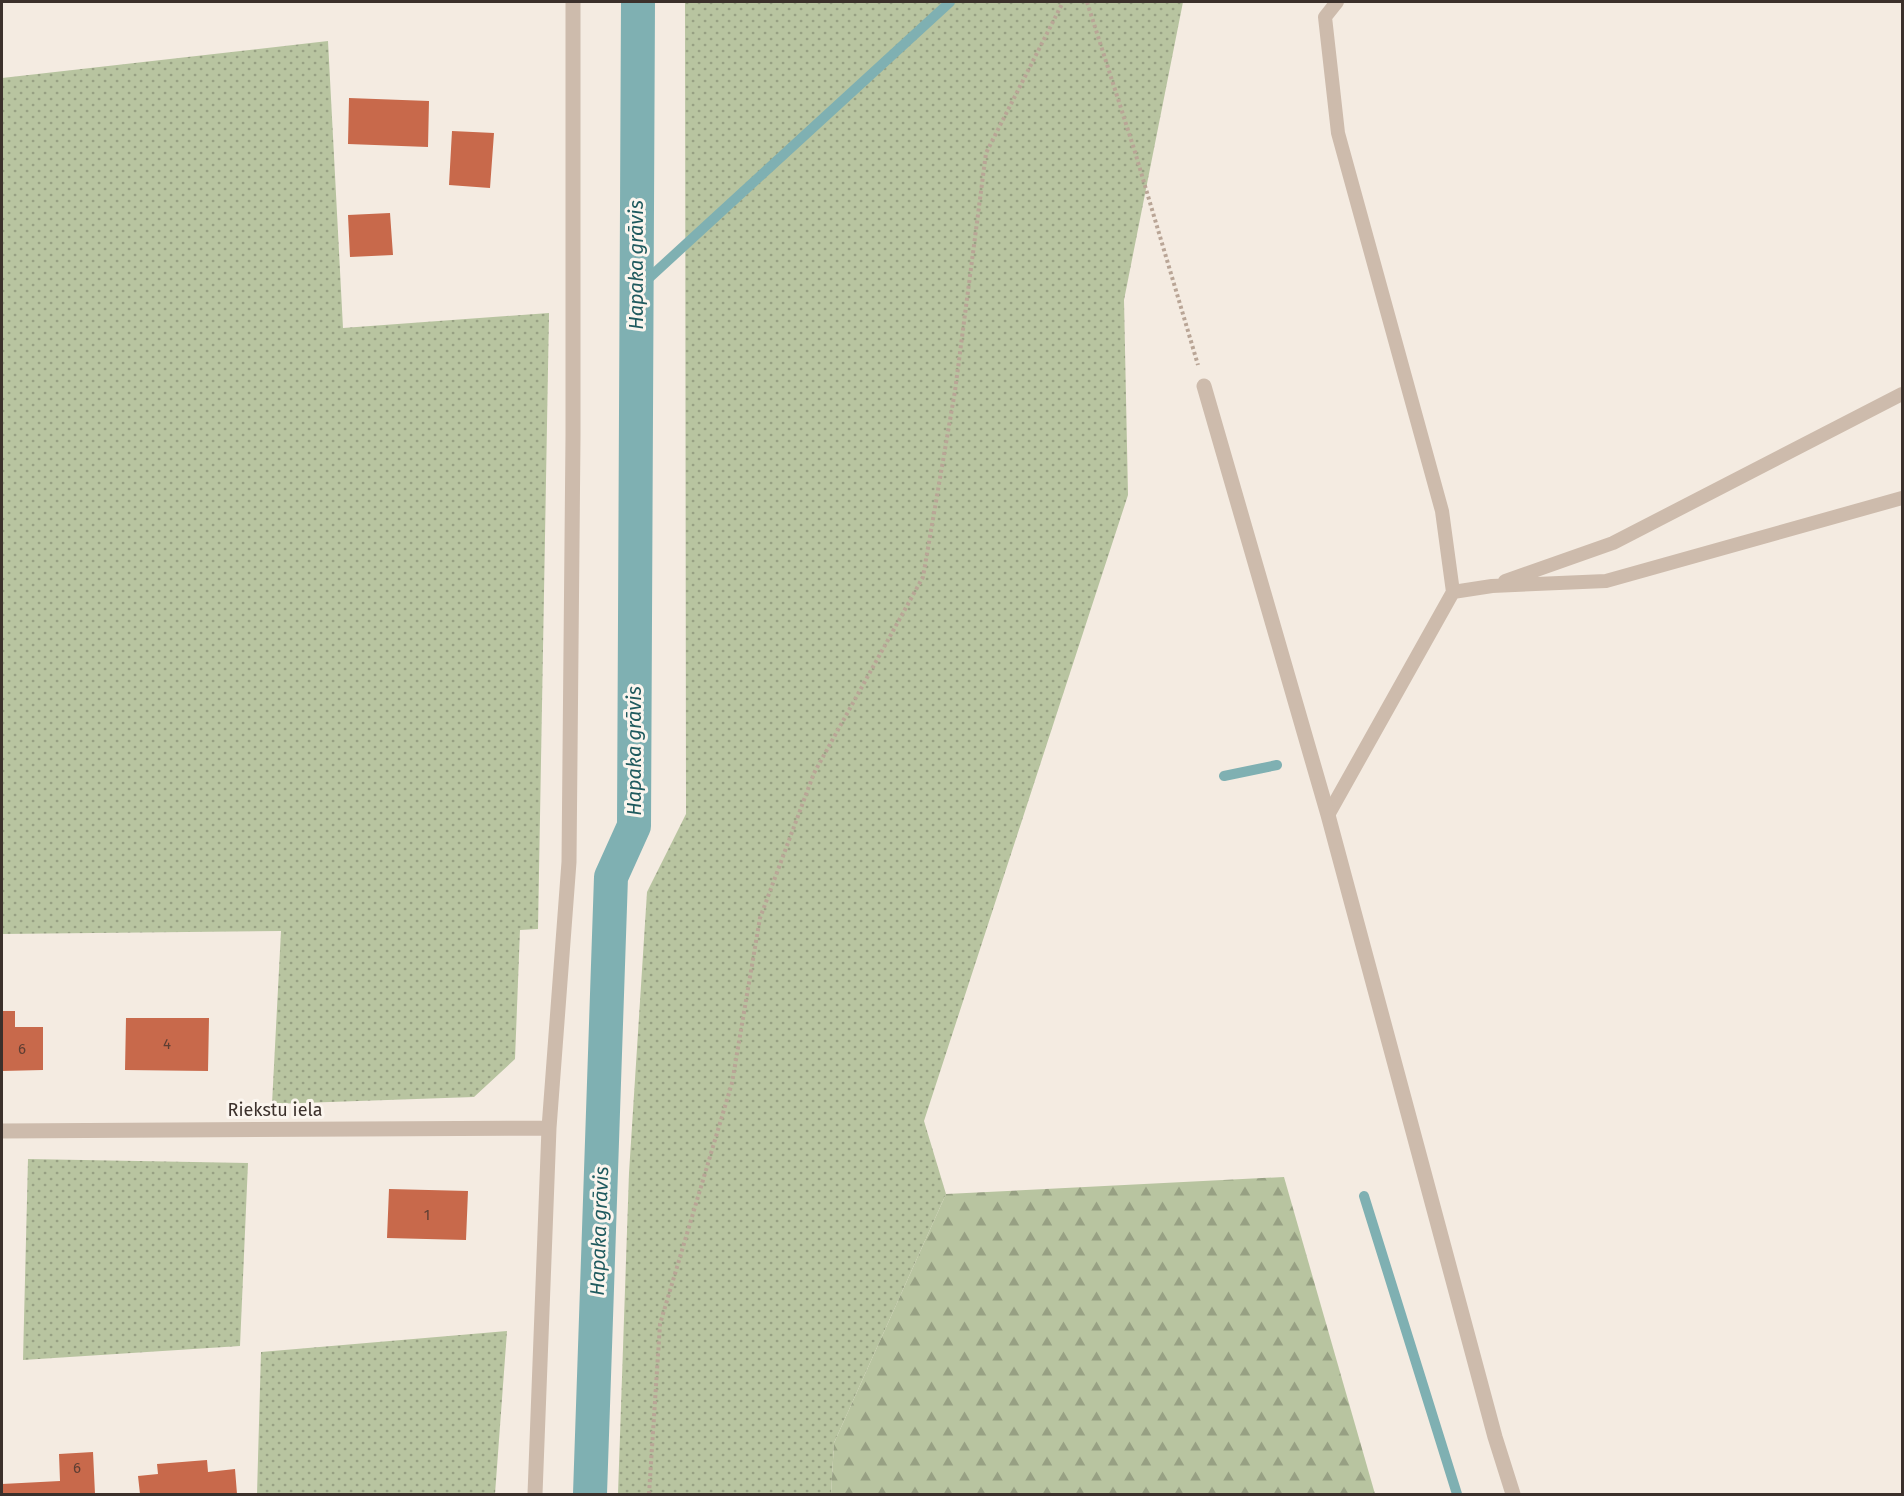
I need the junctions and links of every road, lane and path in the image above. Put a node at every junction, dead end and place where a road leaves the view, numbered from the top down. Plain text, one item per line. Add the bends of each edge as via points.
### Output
1 (573, 2) edge
2 (1064, 2) edge
3 (1087, 2) edge
4 (1337, 2) edge
5 (1204, 386) joint
6 (1902, 394) edge
7 (1902, 498) edge
8 (1492, 586) junction
9 (1453, 592) junction
10 (1328, 815) junction
11 (549, 1128) junction
12 (2, 1131) edge
13 (535, 1494) edge
14 (649, 1494) edge
15 (1513, 1494) edge

1 - 11 street via 569,862
2 - 14 path via 986,153 955,391 922,577 814,773 760,918 732,1083 660,1324
3 - 5 path
4 - 9 lane via 1325,17 1338,133 1442,511
5 - 10 street
6 - 8 lane via 1613,543
7 - 8 lane via 1606,581
8 - 9 lane
9 - 10 lane
10 - 15 street
11 - 12 street, Riekstu iela
11 - 13 street

